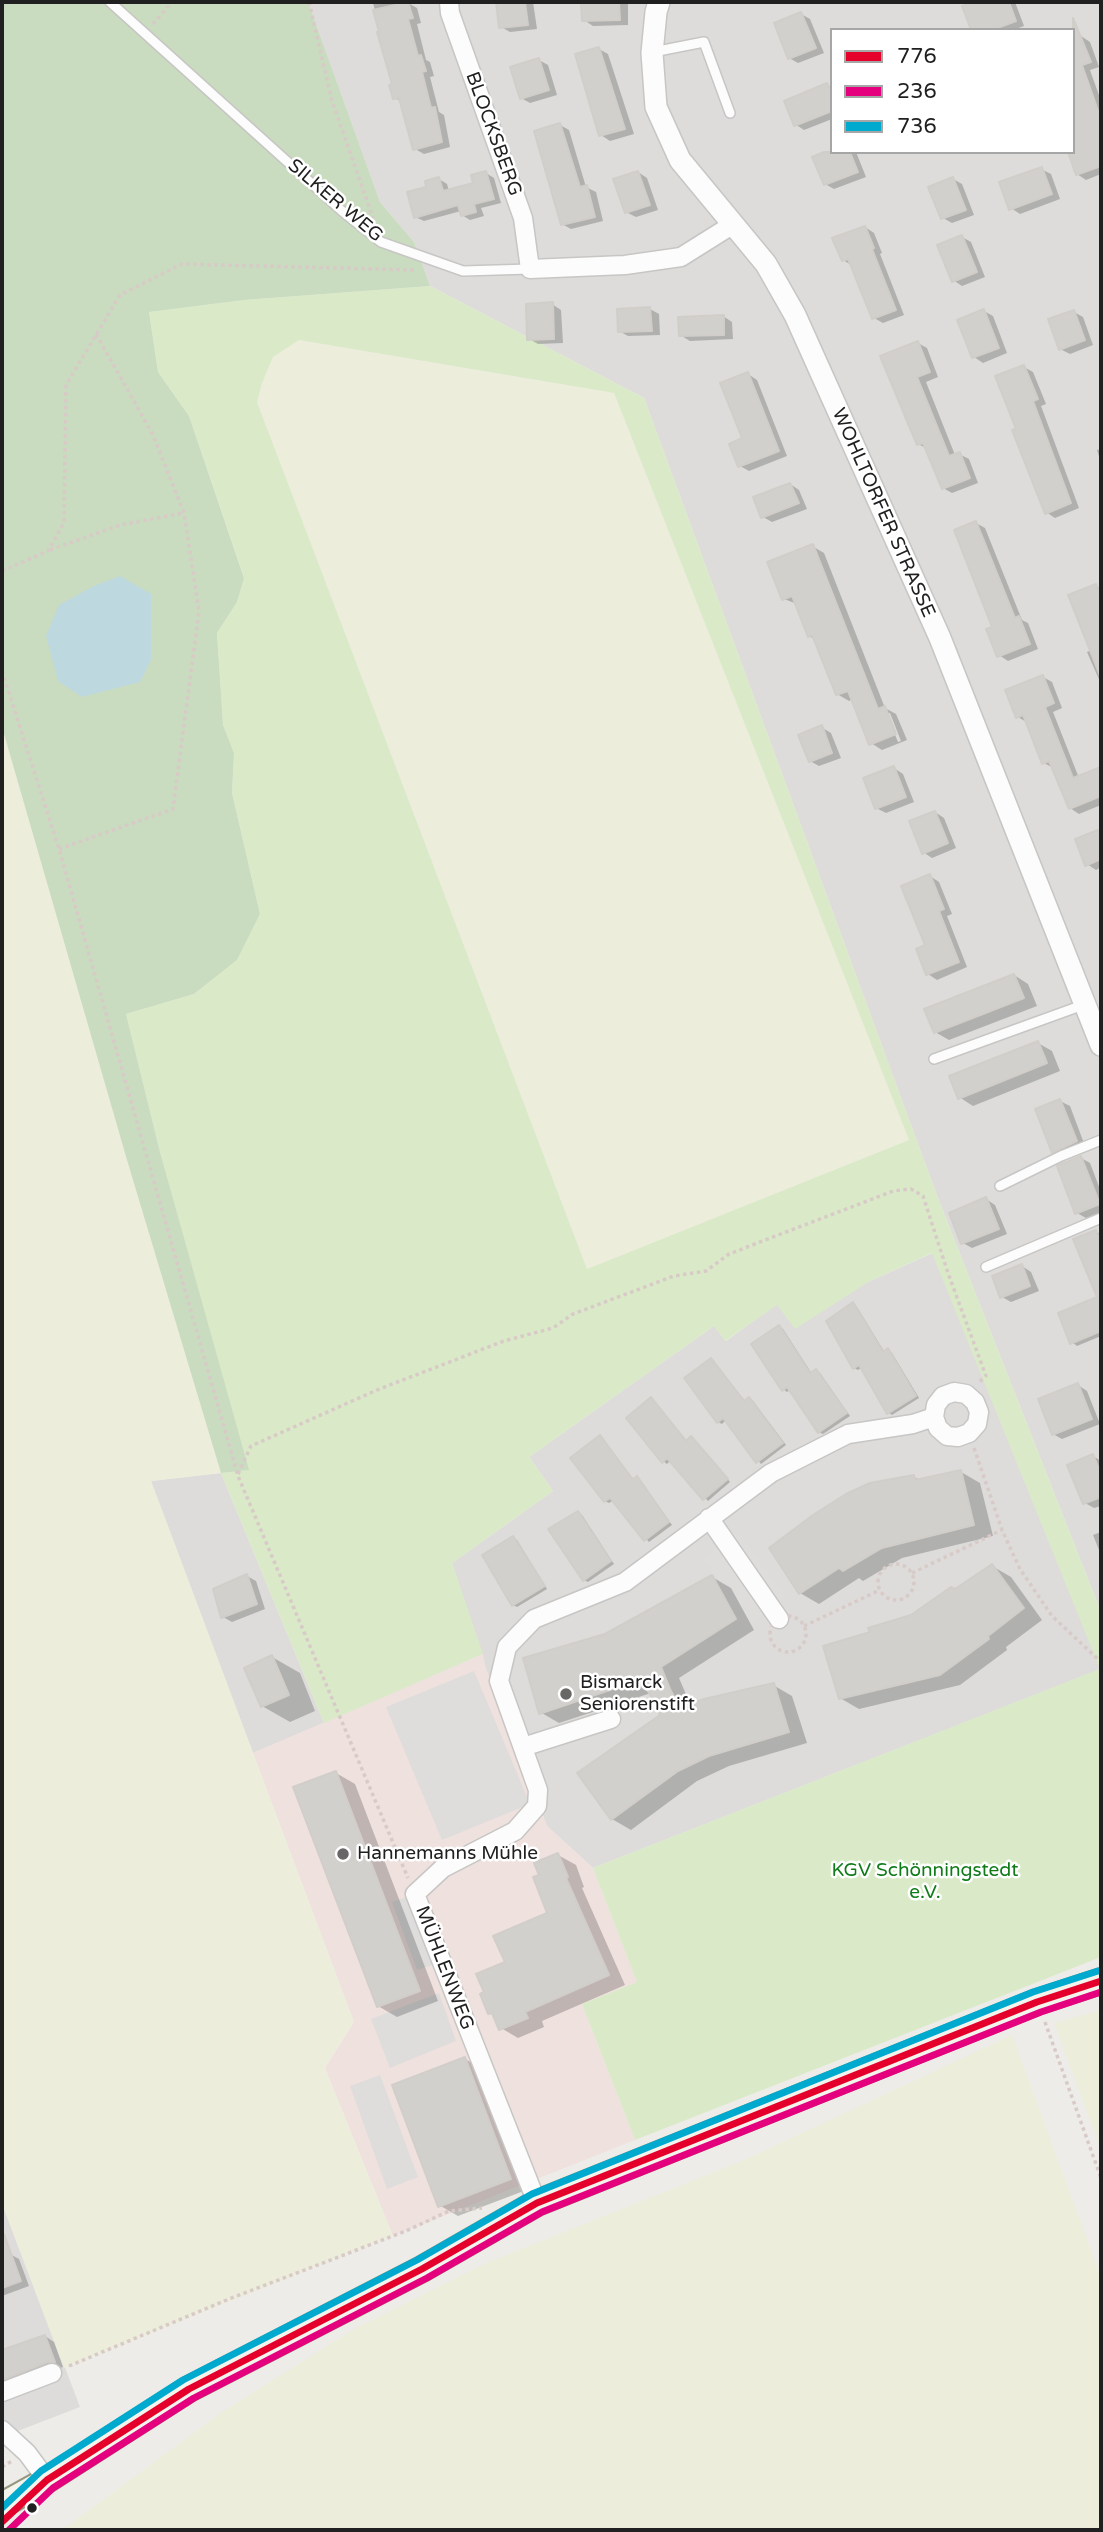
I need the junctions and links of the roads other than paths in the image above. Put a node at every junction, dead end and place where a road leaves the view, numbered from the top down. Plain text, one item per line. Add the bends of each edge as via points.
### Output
1 (110, 2) edge
2 (449, 2) edge
3 (659, 2) edge
4 (652, 52) junction
5 (730, 113) dead end
6 (732, 225) junction
7 (530, 269) junction
8 (1085, 1005) junction
9 (1101, 1045) edge
10 (934, 1059) dead end
11 (1101, 1140) edge
12 (1000, 1186) dead end
13 (1101, 1218) edge
14 (986, 1267) dead end
15 (934, 1417) junction
16 (709, 1518) junction
17 (779, 1619) dead end
18 (611, 1719) dead end
19 (523, 1747) junction
20 (1101, 1981) edge
21 (537, 2203) junction
22 (52, 2373) road end
23 (2, 2392) edge
24 (2, 2430) edge
25 (47, 2480) junction
26 (2, 2505) edge
27 (2, 2522) edge

1 - 7 lane, SILKER WEG via 381,242 463,271
2 - 7 street, BLOCKSBERG via 523,218
3 - 4 street, WOHLTORFER STRASSE
4 - 5 lane via 704,43
4 - 6 street, WOHLTORFER STRASSE via 656,107 680,160
6 - 7 street, SILKER WEG via 681,257 625,265
6 - 8 street, WOHLTORFER STRASSE via 766,264 795,315 940,638
8 - 9 street, WOHLTORFER STRASSE
8 - 10 lane
11 - 12 lane
13 - 14 lane
15 - 15 street via 943,1396 954,1392 966,1394 979,1412 977,1424 958,1437 947,1436
15 - 16 street, MÜHLENWEG via 848,1434 771,1473
16 - 17 street
16 - 19 street, MÜHLENWEG via 625,1582 534,1619 507,1647 499,1681
18 - 19 street
19 - 21 street, MÜHLENWEG via 538,1790 537,1806 515,1831 443,1868 415,1894
20 - 21 main road via 1037,2002
21 - 25 main road via 422,2269 189,2389
22 - 23 street
24 - 25 street
25 - 26 main road
25 - 27 main road

